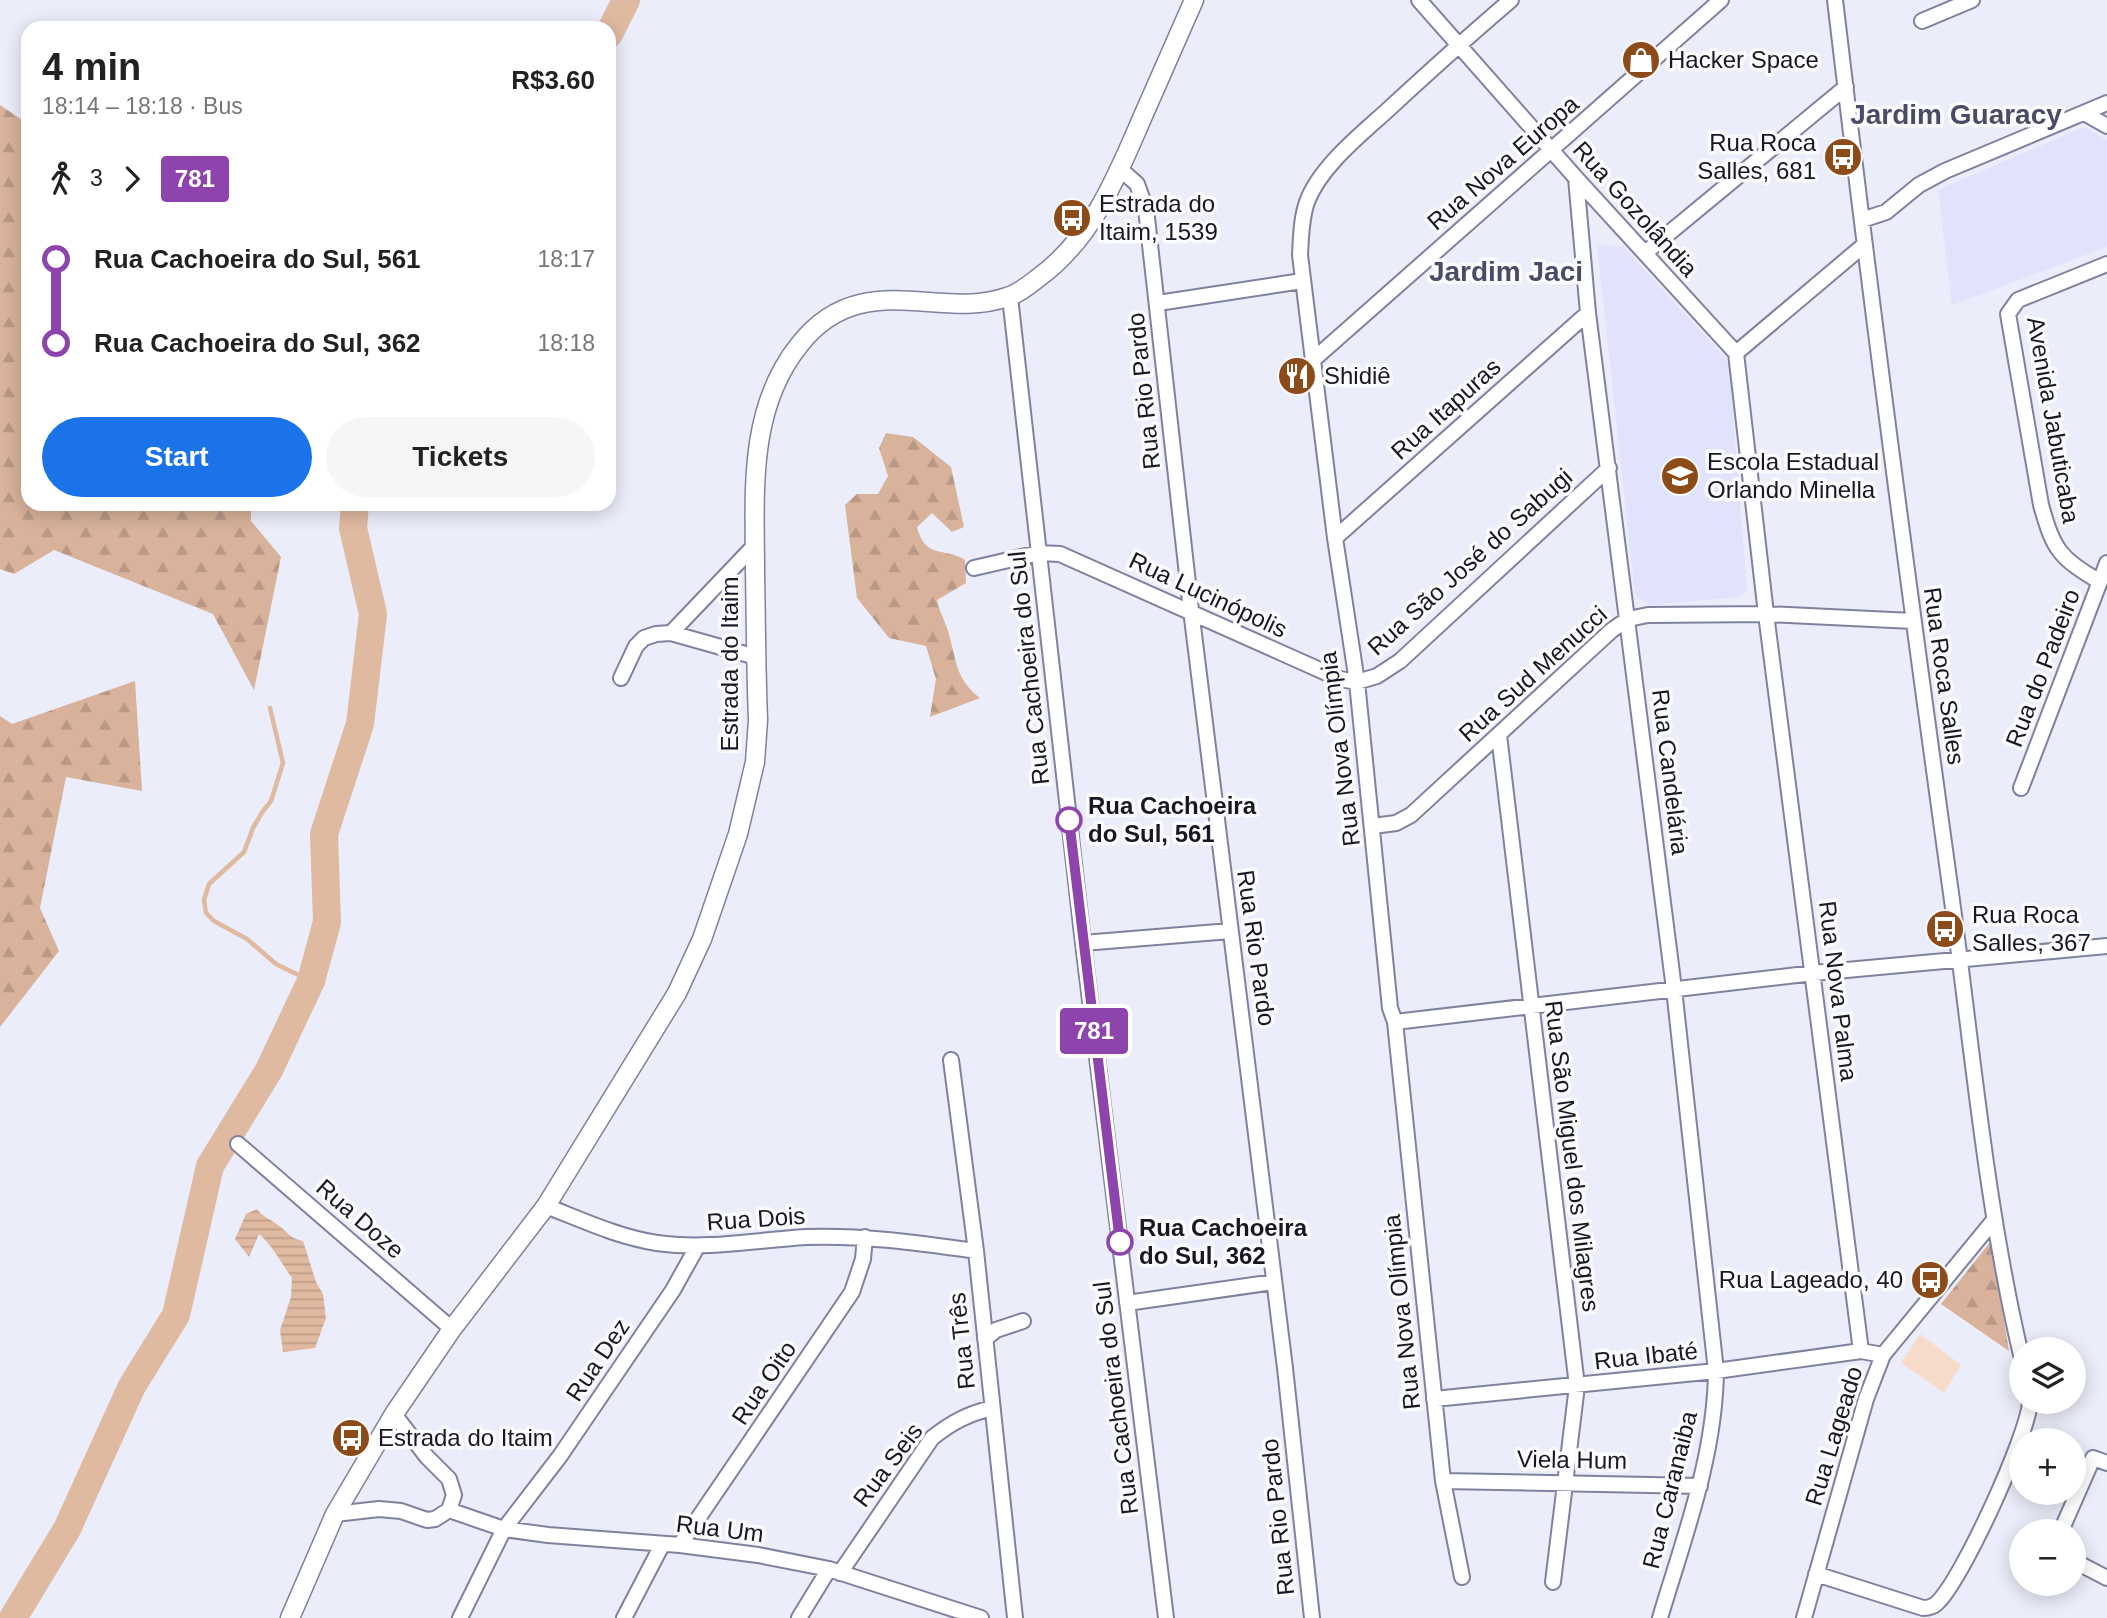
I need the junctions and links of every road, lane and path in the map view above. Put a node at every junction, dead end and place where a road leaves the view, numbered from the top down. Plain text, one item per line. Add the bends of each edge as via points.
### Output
1 (1194, 0) edge
2 (1419, 0) edge
3 (1511, 0) edge
4 (1721, 0) edge
5 (1835, 0) edge
6 (1972, 0) edge
7 (1922, 22) dead end
8 (1459, 45) junction
9 (1846, 87) junction
10 (2107, 103) edge
11 (2084, 113) junction
12 (2107, 126) edge
13 (1552, 150) junction
14 (1120, 169) junction
15 (1576, 178) junction
16 (1862, 220) junction
17 (1864, 245) junction
18 (1645, 253) junction
19 (2107, 264) edge
20 (1302, 281) junction
21 (1010, 297) junction
22 (1158, 303) junction
23 (1588, 313) junction
24 (1735, 353) junction
25 (1313, 360) junction
26 (1609, 468) junction
27 (1335, 538) junction
28 (755, 545) junction
29 (1039, 553) junction
30 (2107, 564) edge
31 (974, 568) dead end
32 (2100, 582) junction
33 (1191, 610) junction
34 (1766, 614) junction
35 (1628, 619) junction
36 (1913, 621) junction
37 (671, 633) junction
38 (756, 657) junction
39 (621, 678) dead end
40 (1357, 681) junction
41 (1499, 736) junction
42 (2021, 788) dead end
43 (1373, 826) junction
44 (1230, 931) junction
45 (1083, 943) junction
46 (2107, 946) edge
47 (1960, 959) junction
48 (1814, 973) junction
49 (1674, 989) junction
50 (1530, 1006) junction
51 (1395, 1022) junction
52 (951, 1060) dead end
53 (238, 1144) dead end
54 (546, 1206) junction
55 (1994, 1220) junction
56 (865, 1237) junction
57 (697, 1247) junction
58 (976, 1251) junction
59 (1273, 1282) junction
60 (1127, 1303) junction
61 (1023, 1321) dead end
62 (452, 1329) junction
63 (2017, 1337) edge
64 (985, 1339) junction
65 (1861, 1351) junction
66 (1883, 1355) junction
67 (1716, 1371) junction
68 (1577, 1386) junction
69 (1434, 1399) junction
70 (992, 1408) junction
71 (394, 1414) junction
72 (2028, 1414) edge
73 (2100, 1461) edge
74 (1443, 1480) junction
75 (1564, 1483) junction
76 (1700, 1486) junction
77 (449, 1510) junction
78 (335, 1514) junction
79 (2068, 1519) edge
80 (504, 1529) junction
81 (662, 1545) junction
82 (680, 1545) junction
83 (2086, 1567) edge
84 (834, 1571) junction
85 (1816, 1574) junction
86 (1462, 1577) dead end
87 (2107, 1578) edge
88 (1553, 1581) dead end
89 (290, 1618) edge
90 (460, 1618) edge
91 (624, 1618) edge
92 (799, 1618) edge
93 (981, 1618) edge
94 (1016, 1618) edge
95 (1166, 1618) edge
96 (1312, 1618) edge
97 (1660, 1618) edge
98 (1804, 1618) edge

1 - 14 street, Estrada do Itaim
2 - 8 street, Rua Gozolândia
3 - 8 street, Rua Nova Olímpia
4 - 13 street, Rua Nova Europa
5 - 9 street, Rua Roca Salles
6 - 7 street
8 - 13 street, Rua Gozolândia
8 - 20 street, Rua Nova Olímpia via 1359,136 1315,185 1302,224
9 - 16 street, Rua Roca Salles
9 - 18 street
10 - 11 street
11 - 12 street
11 - 16 street via 1945,171 1886,212
13 - 15 street, Rua Gozolândia
13 - 25 street, Rua Nova Europa
14 - 21 street, Estrada do Itaim via 1074,245 1054,266
14 - 22 street, Rua Rio Pardo via 1143,195
15 - 18 street, Rua Gozolândia
15 - 23 street, Rua Candelária
16 - 17 street, Rua Roca Salles
17 - 24 street
17 - 36 street, Rua Roca Salles
18 - 24 street, Rua Gozolândia
19 - 32 street, Avenida Jabuticaba via 2018,300 2008,319 2041,505 2053,542 2062,555
20 - 22 street
20 - 25 street, Rua Nova Olímpia
21 - 28 street, Estrada do Itaim via 975,304 860,304 820,323 792,353 773,387 760,429
21 - 29 street, Rua Cachoeira do Sul
22 - 33 street, Rua Rio Pardo
23 - 26 street, Rua Candelária
23 - 27 street, Rua Itapuras
24 - 34 street, Rua Nova Palma
25 - 27 street, Rua Nova Olímpia
26 - 35 street, Rua Candelária
26 - 40 street, Rua São José do Sabugi via 1400,662 1377,676
27 - 40 street, Rua Nova Olímpia
28 - 37 street
28 - 38 street, Estrada do Itaim
29 - 31 street
29 - 33 street, Rua Lucinópolis via 1060,554
29 - 45 street, Rua Cachoeira do Sul
30 - 32 street, Rua do Padeiro
32 - 42 street, Rua do Padeiro
33 - 40 street, Rua Lucinópolis via 1315,670
33 - 44 street, Rua Rio Pardo
34 - 35 street, Rua Sud Menucci
34 - 36 street, Rua Sud Menucci
34 - 48 street, Rua Nova Palma
35 - 41 street, Rua Sud Menucci
35 - 49 street, Rua Candelária
36 - 47 street, Rua Roca Salles
37 - 38 street
37 - 39 street via 644,638
38 - 54 street, Estrada do Itaim via 755,762 712,914 677,993
40 - 43 street, Rua Nova Olímpia
41 - 43 street, Rua Sud Menucci via 1411,815 1396,823
41 - 50 street, Rua São Miguel dos Milagres
43 - 51 street, Rua Nova Olímpia
44 - 45 street
44 - 59 street, Rua Rio Pardo
45 - 60 street, Rua Cachoeira do Sul
46 - 47 street
47 - 48 street
47 - 55 street, Rua Roca Salles
48 - 49 street
48 - 65 street, Rua Nova Palma
49 - 50 street
49 - 67 street, Rua Candelária
50 - 51 street
50 - 68 street, Rua São Miguel dos Milagres
51 - 69 street, Rua Nova Olímpia
52 - 58 street, Rua Três
53 - 62 street, Rua Doze
54 - 57 street, Rua Dois via 626,1237
54 - 62 street, Estrada do Itaim
55 - 63 street, Rua Roca Salles
55 - 66 street, Rua Lageado
56 - 57 street, Rua Dois via 805,1237
56 - 58 street, Rua Dois
56 - 82 street, Rua Oito via 852,1292
57 - 80 street, Rua Dez via 560,1457
58 - 64 street, Rua Três
59 - 60 street
59 - 96 street, Rua Rio Pardo
60 - 95 street, Rua Cachoeira do Sul
61 - 64 street
62 - 71 street, Estrada do Itaim
64 - 70 street, Rua Três
65 - 66 street
65 - 67 street, Rua Ibaté
66 - 85 street, Rua Lageado
67 - 68 street, Rua Ibaté
67 - 76 street, Rua Caranaiba via 1713,1431
68 - 69 street, Rua Ibaté
68 - 75 street, Rua São Miguel dos Milagres
69 - 74 street, Rua Nova Olímpia
70 - 84 street, Rua Seis via 967,1414 932,1438
70 - 94 street, Rua Três
71 - 77 street via 449,1479 454,1495
71 - 78 street, Estrada do Itaim
72 - 85 street via 2012,1461 1958,1575 1936,1605 1923,1608
73 - 79 street
74 - 75 street, Viela Hum
74 - 86 street, Rua Nova Olímpia
75 - 76 street, Viela Hum
75 - 88 street, Rua São Miguel dos Milagres
76 - 97 street, Rua Caranaiba
77 - 78 street via 435,1520 379,1509
77 - 80 street, Rua Um
78 - 89 street, Estrada do Itaim
80 - 81 street, Rua Um
80 - 90 street, Rua Dez
81 - 82 street, Rua Um
81 - 91 street
82 - 84 street, Rua Um
83 - 87 street
84 - 92 street, Rua Seis
84 - 93 street, Rua Um
85 - 98 street, Rua Lageado

